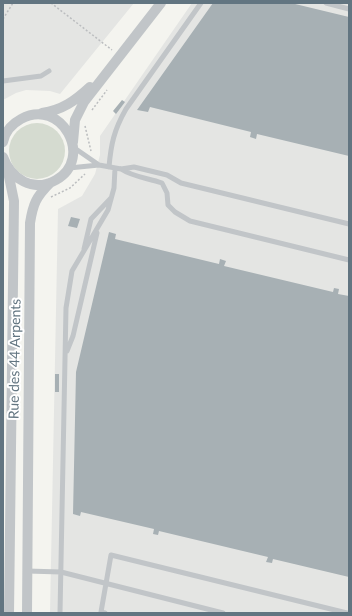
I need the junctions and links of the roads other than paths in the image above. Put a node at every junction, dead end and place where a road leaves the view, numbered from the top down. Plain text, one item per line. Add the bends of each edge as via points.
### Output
1 (161, 3) edge
2 (201, 3) edge
3 (326, 3) edge
4 (349, 9) edge
5 (49, 71) dead end
6 (105, 74) junction
7 (3, 81) edge
8 (38, 114) junction
9 (5, 132) edge
10 (3, 142) edge
11 (73, 145) junction
12 (3, 157) edge
13 (99, 165) junction
14 (7, 167) junction
15 (109, 167) junction
16 (69, 168) junction
17 (118, 169) junction
18 (50, 184) junction
19 (112, 197) junction
20 (349, 224) edge
21 (97, 230) junction
22 (83, 253) junction
23 (349, 260) edge
24 (66, 355) junction
25 (27, 571) junction
26 (61, 572) junction
27 (106, 584) junction
28 (9, 613) edge
29 (26, 613) edge
30 (60, 613) edge
31 (104, 613) edge
32 (223, 613) edge
33 (347, 613) edge

1 - 6 street
2 - 15 lane via 126,109 112,141
3 - 4 lane
5 - 7 lane via 41,76
6 - 8 street via 64,107 54,112
6 - 11 street via 84,102 75,120
8 - 9 street via 26,116
8 - 11 street via 50,116 61,123 69,132
9 - 10 street
11 - 13 lane
11 - 16 street via 73,158
12 - 14 street, Rue des 44 Arpents
13 - 15 lane
13 - 16 lane
14 - 18 street, Rue des 44 Arpents via 14,177 25,183 38,186
14 - 28 street, Rue des 44 Arpents via 14,201
15 - 17 lane
16 - 18 street, Rue des 44 Arpents
17 - 19 lane
17 - 20 lane via 134,167 167,176 181,183
17 - 23 lane via 132,176 162,183 167,193 168,205 190,221
18 - 25 street, Rue des 44 Arpents via 33,204 30,223
19 - 21 lane
19 - 22 lane via 91,219
21 - 22 lane
21 - 24 lane via 73,336
22 - 24 lane via 72,271 69,288 66,308
24 - 26 lane
25 - 26 lane
25 - 29 street, Rue des 44 Arpents
26 - 27 lane
26 - 30 lane
27 - 31 lane via 102,612
27 - 32 lane
27 - 33 lane via 111,555

